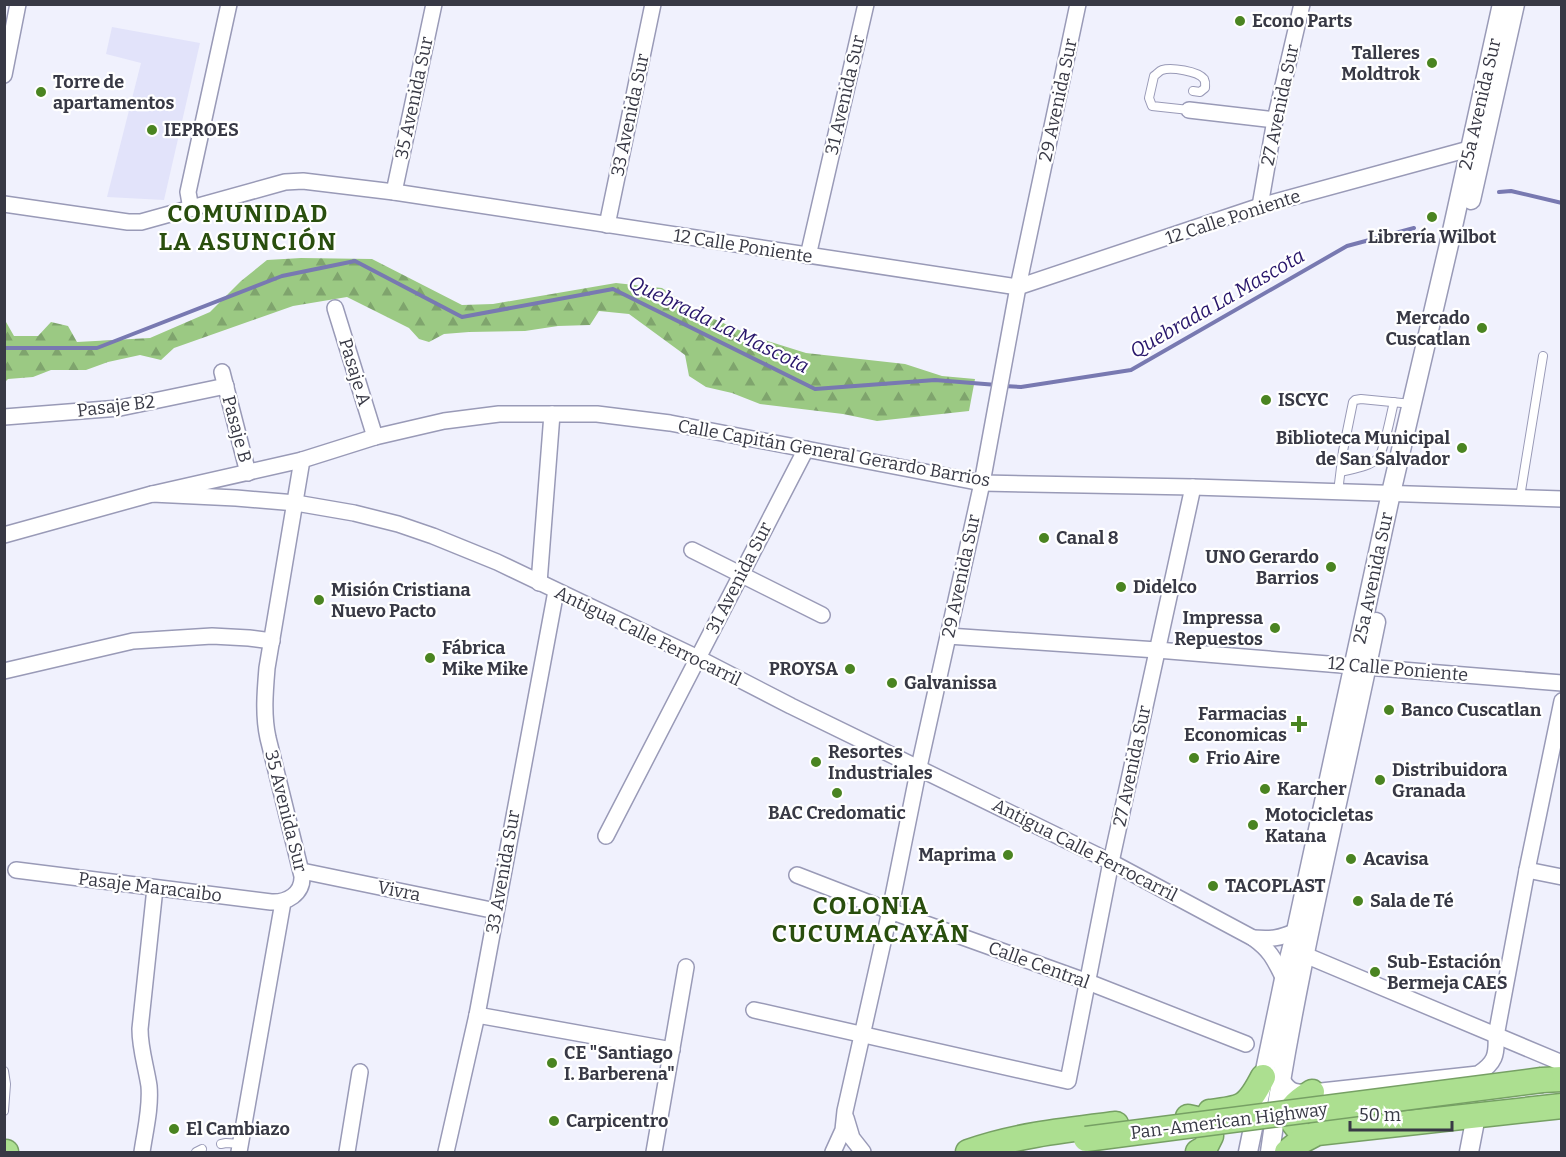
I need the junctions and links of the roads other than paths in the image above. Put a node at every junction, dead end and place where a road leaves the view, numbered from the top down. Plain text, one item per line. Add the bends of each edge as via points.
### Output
1 (18, 4) edge
2 (229, 4) edge
3 (434, 4) edge
4 (653, 4) edge
5 (866, 4) edge
6 (1078, 4) edge
7 (1302, 4) edge
8 (1502, 4) edge
9 (1515, 4) edge
10 (4, 75) edge
11 (1193, 91) dead end
12 (1189, 110) joint
13 (1275, 120) junction
14 (1469, 149) junction
15 (394, 192) junction
16 (4, 204) edge
17 (1260, 206) junction
18 (191, 208) junction
19 (607, 225) junction
20 (808, 256) junction
21 (1018, 287) junction
22 (335, 308) dead end
23 (1543, 356) dead end
24 (224, 379) joint
25 (1403, 403) junction
26 (552, 414) junction
27 (4, 417) edge
28 (375, 437) junction
29 (806, 449) junction
30 (302, 460) junction
31 (1341, 472) junction
32 (248, 473) junction
33 (982, 483) junction
34 (1193, 486) junction
35 (1338, 492) junction
36 (1396, 493) junction
37 (152, 494) junction
38 (1520, 497) junction
39 (1562, 499) edge
40 (296, 503) junction
41 (4, 535) edge
42 (692, 550) dead end
43 (741, 574) junction
44 (539, 583) junction
45 (555, 591) junction
46 (822, 615) dead end
47 (948, 636) junction
48 (272, 641) junction
49 (1156, 650) junction
50 (698, 658) junction
51 (1360, 666) junction
52 (4, 671) edge
53 (1562, 683) edge
54 (1562, 701) edge
55 (919, 767) junction
56 (606, 836) dead end
57 (1111, 862) junction
58 (16, 870) dead end
59 (1527, 870) junction
60 (302, 871) junction
61 (797, 875) dead end
62 (1562, 877) edge
63 (155, 888) junction
64 (283, 902) junction
65 (496, 911) junction
66 (890, 911) junction
67 (1296, 931) junction
68 (1253, 938) junction
69 (1305, 955) junction
70 (686, 967) dead end
71 (1284, 979) junction
72 (1088, 982) junction
73 (754, 1010) dead end
74 (477, 1016) junction
75 (862, 1034) junction
76 (1496, 1036) junction
77 (1246, 1044) dead end
78 (672, 1050) junction
79 (1562, 1063) edge
80 (4, 1071) edge
81 (360, 1072) dead end
82 (1272, 1078) junction
83 (1554, 1091) edge
84 (1312, 1092) junction
85 (4, 1111) edge
86 (845, 1111) junction
87 (1182, 1116) junction
88 (1476, 1116) junction
89 (1317, 1133) junction
90 (221, 1144) dead end
91 (1095, 1146) edge
92 (240, 1148) edge
93 (142, 1152) edge
94 (347, 1152) edge
95 (446, 1152) edge
96 (654, 1152) edge
97 (833, 1152) edge
98 (863, 1152) edge
99 (968, 1152) edge
100 (1003, 1152) edge
101 (1198, 1152) edge
102 (1248, 1152) edge
103 (1270, 1152) edge
104 (1287, 1152) edge
105 (1468, 1152) edge

1 - 10 street
2 - 18 street via 188,192
3 - 15 street, 35 Avenida Sur
4 - 19 street, 33 Avenida Sur
5 - 20 street, 31 Avenida Sur
6 - 21 street, 29 Avenida Sur
7 - 13 street, 27 Avenida Sur
8 - 14 street, 25a Avenida Sur
9 - 36 street, 25a Avenida Sur
11 - 12 lane via 1205,88 1203,78 1195,73 1162,70 1154,76 1149,98 1152,106
12 - 13 street
13 - 17 street, 27 Avenida Sur
14 - 17 street, 12 Calle Poniente
14 - 25 street, 25a Avenida Sur via 1450,240
15 - 18 street, 12 Calle Poniente via 285,182
15 - 19 street, 12 Calle Poniente
16 - 18 street, 12 Calle Poniente via 128,222
17 - 21 street, 12 Calle Poniente
19 - 20 street, 12 Calle Poniente
20 - 21 street, 12 Calle Poniente
21 - 33 street, 29 Avenida Sur
22 - 28 street, Pasaje A
23 - 38 lane
24 - 27 street, Pasaje B2 via 120,408
24 - 32 street, Pasaje B
25 - 31 lane via 1377,459
25 - 31 lane via 1354,399
25 - 36 street, 25a Avenida Sur
26 - 28 street, Calle Capitán General Gerardo Barrios via 461,418
26 - 29 street, Calle Capitán General Gerardo Barrios via 597,414 670,423
26 - 44 street
28 - 30 street, Calle Capitán General Gerardo Barrios
29 - 33 street, Calle Capitán General Gerardo Barrios
29 - 43 street, 31 Avenida Sur
30 - 32 street, Calle Capitán General Gerardo Barrios
30 - 40 street, 35 Avenida Sur
31 - 35 lane
32 - 37 street, Calle Capitán General Gerardo Barrios
33 - 34 street, Calle Capitán General Gerardo Barrios
33 - 47 street, 29 Avenida Sur
34 - 35 street, Calle Capitán General Gerardo Barrios
34 - 49 street, 27 Avenida Sur
35 - 36 street, Calle Capitán General Gerardo Barrios
36 - 38 street, Calle Capitán General Gerardo Barrios
36 - 51 street, 25a Avenida Sur
37 - 40 street, Antigua Calle Ferrocarril
37 - 41 street, Antigua Calle Ferrocarril
38 - 39 street, Calle Capitán General Gerardo Barrios
40 - 44 street, Antigua Calle Ferrocarril via 354,513 424,532
40 - 48 street, 35 Avenida Sur
42 - 43 street
43 - 46 street
43 - 50 street, 31 Avenida Sur
44 - 45 street, Antigua Calle Ferrocarril
45 - 50 street, Antigua Calle Ferrocarril
45 - 65 street, 33 Avenida Sur
47 - 49 street, 12 Calle Poniente
47 - 55 street, 29 Avenida Sur
48 - 52 street via 212,636 133,641
48 - 60 street, 35 Avenida Sur via 266,682 266,728
49 - 51 street, 12 Calle Poniente
49 - 57 street, 27 Avenida Sur
50 - 55 street, Antigua Calle Ferrocarril
50 - 56 street, 31 Avenida Sur
51 - 53 street, 12 Calle Poniente
51 - 67 street, 25a Avenida Sur
51 - 69 street, 25a Avenida Sur
54 - 59 street
55 - 57 street, Antigua Calle Ferrocarril
55 - 66 street, 29 Avenida Sur
57 - 68 street, Antigua Calle Ferrocarril
57 - 72 street, 27 Avenida Sur
58 - 63 street, Pasaje Maracaibo
59 - 62 street
59 - 76 street
60 - 64 street, 35 Avenida Sur via 300,889
60 - 65 street, Vivra
61 - 66 street, Calle Central
63 - 64 street, Pasaje Maracaibo
63 - 93 street via 140,1029 149,1097
64 - 92 street
65 - 74 street, 33 Avenida Sur
66 - 72 street, Calle Central
66 - 75 street, 29 Avenida Sur
67 - 68 street via 1283,937
67 - 71 street, 25a Avenida Sur
68 - 71 street, Antigua Calle Ferrocarril via 1272,955
69 - 76 street
69 - 82 street, 25a Avenida Sur
70 - 78 street
71 - 82 street, 25a Avenida Sur
72 - 75 street, 27 Avenida Sur via 1068,1081
72 - 77 street, Calle Central
73 - 75 street
74 - 78 street
74 - 95 street, 33 Avenida Sur
75 - 86 street, 29 Avenida Sur
76 - 79 street
76 - 84 street via 1494,1060 1478,1074
78 - 96 street
80 - 85 lane
81 - 94 street
82 - 84 street via 1290,1090
82 - 87 highway via 1236,1109
82 - 102 street, 25a Avenida Sur
82 - 103 street, 25a Avenida Sur
83 - 88 highway
83 - 91 highway, Pan-American Highway
84 - 89 highway via 1297,1101 1291,1117 1298,1129
86 - 97 street, 29 Avenida Sur via 843,1130
86 - 98 street, 29 Avenida Sur via 852,1138
87 - 99 highway via 1048,1132
87 - 101 highway via 1203,1121 1209,1127 1211,1136
88 - 89 highway
88 - 105 street
89 - 104 highway
90 - 92 lane
91 - 100 highway, Pan-American Highway

